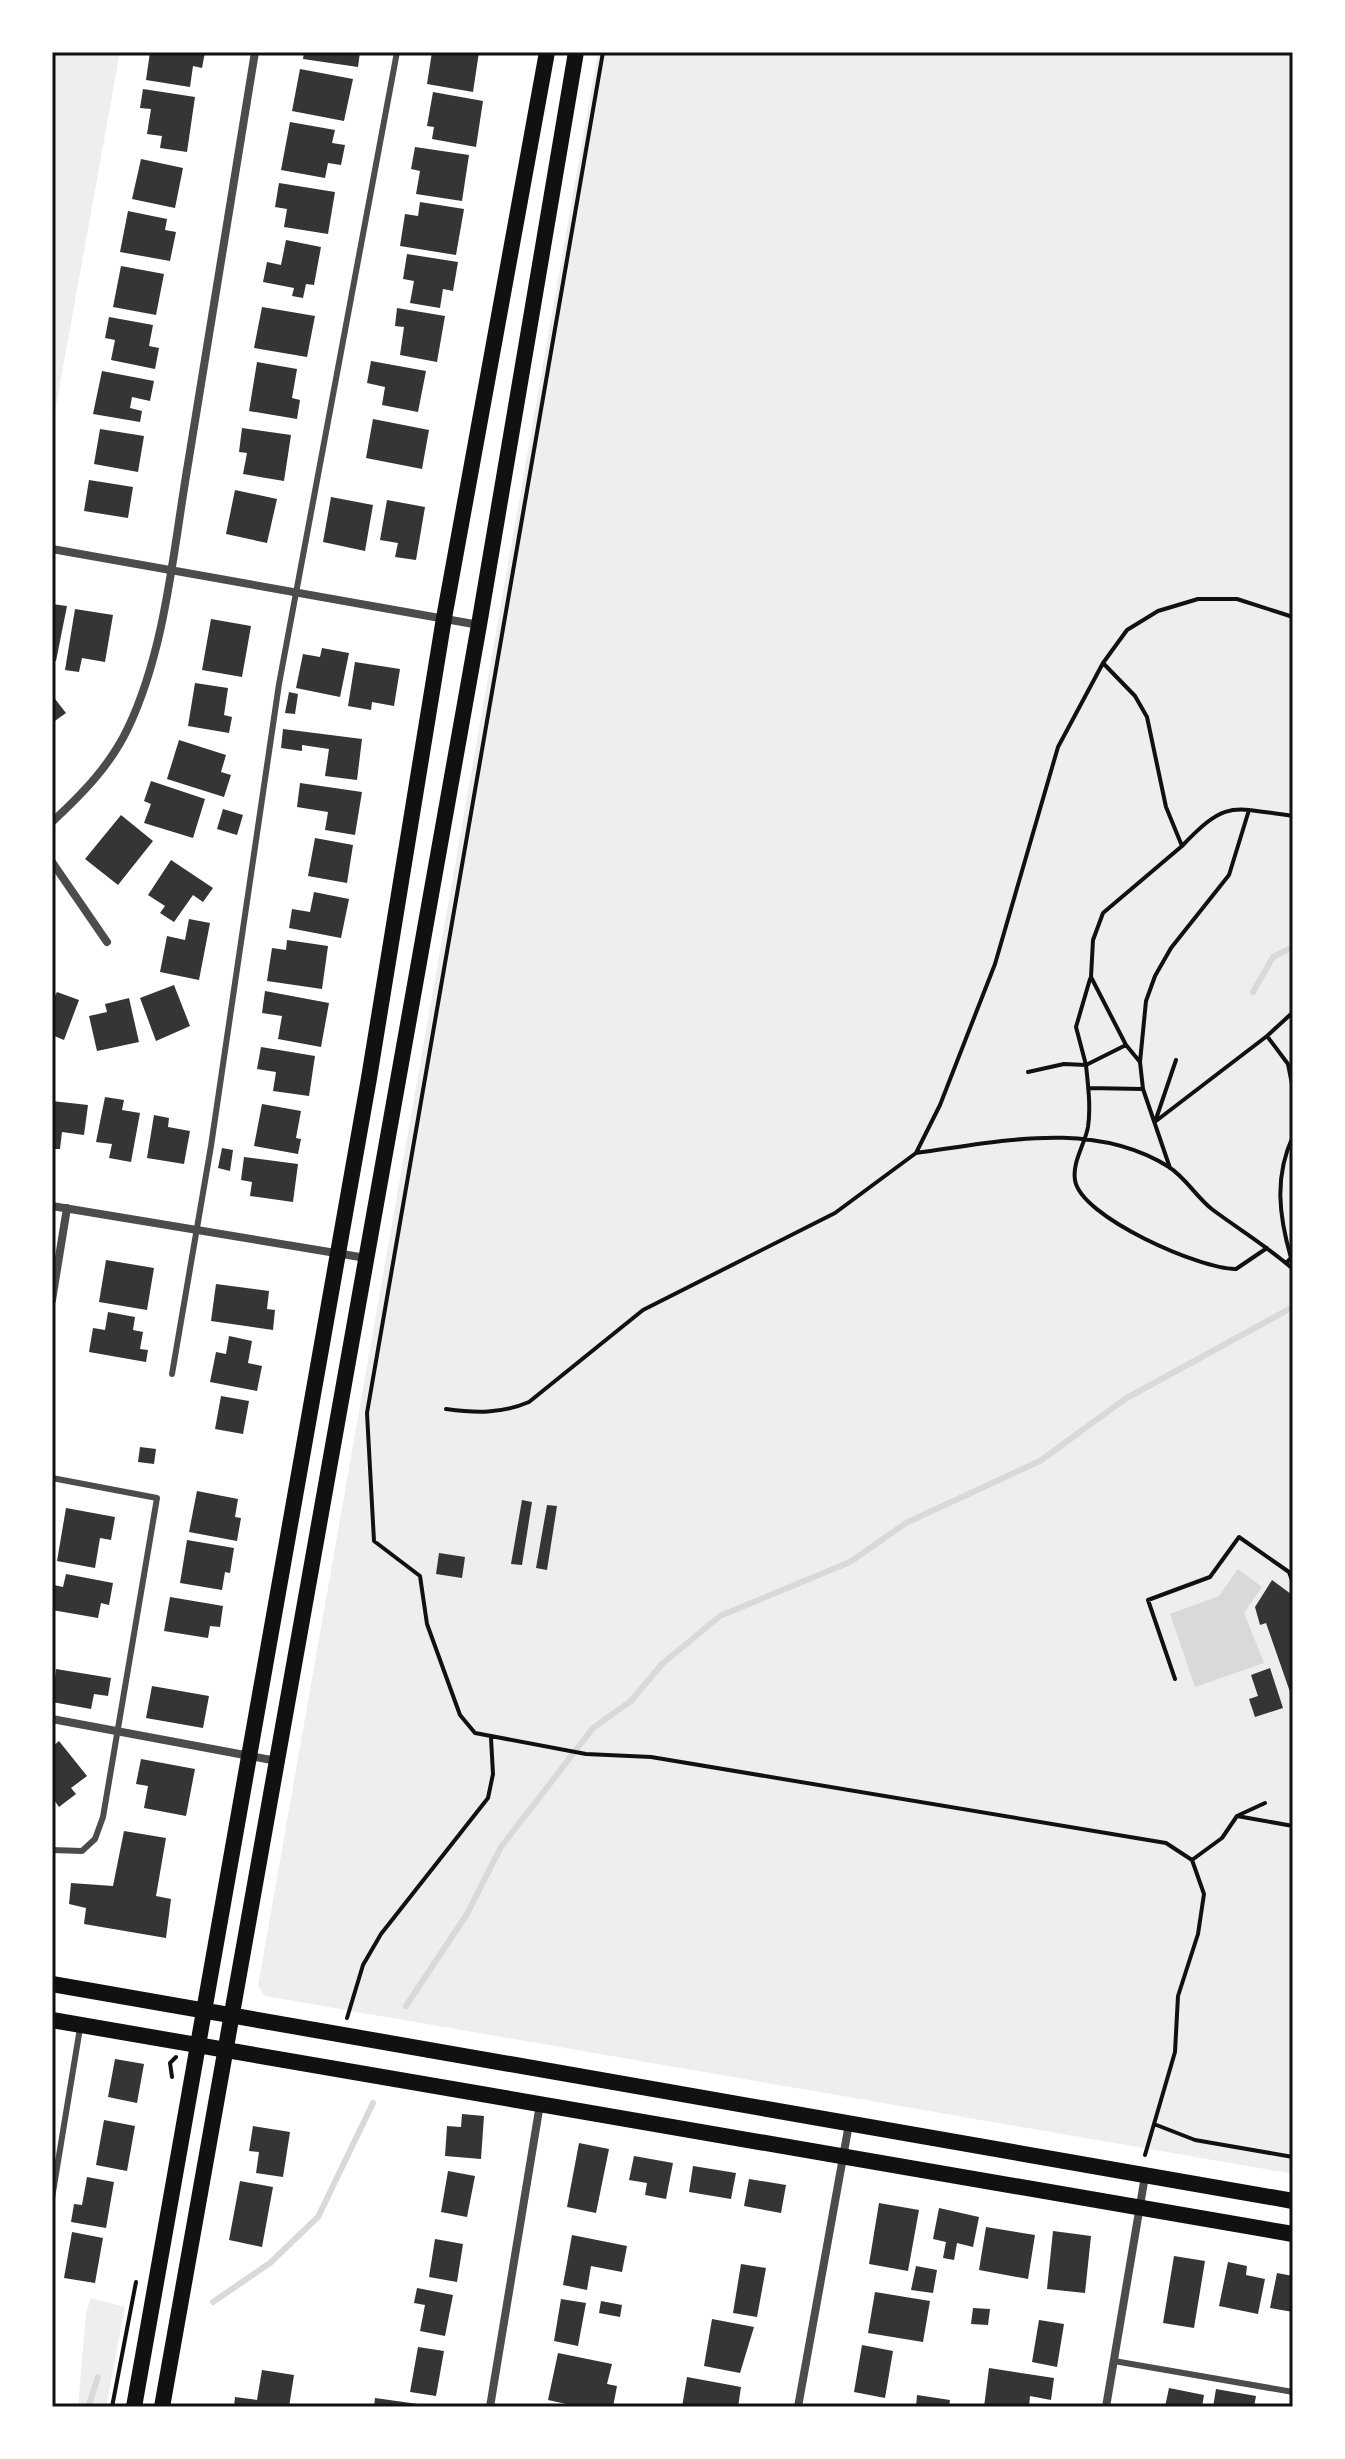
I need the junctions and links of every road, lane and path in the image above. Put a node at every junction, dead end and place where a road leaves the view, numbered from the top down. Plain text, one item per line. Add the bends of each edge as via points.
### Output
1 (255, 52) edge
2 (397, 52) edge
3 (547, 52) edge
4 (576, 52) edge
5 (603, 52) edge
6 (52, 549) edge
7 (170, 569) junction
8 (296, 592) junction
9 (1293, 617) edge
10 (444, 618) junction
11 (479, 625) junction
12 (1103, 663) junction
13 (1249, 810) junction
14 (1293, 816) edge
15 (52, 822) edge
16 (1182, 846) junction
17 (52, 862) edge
18 (1293, 922) edge
19 (107, 942) dead end
20 (1292, 961) edge
21 (1293, 974) edge
22 (1091, 977) junction
23 (1293, 1006) edge
24 (1292, 1013) edge
25 (1267, 1036) junction
26 (1126, 1045) junction
27 (1176, 1060) dead end
28 (1140, 1062) junction
29 (1086, 1065) junction
30 (1028, 1072) dead end
31 (1088, 1088) junction
32 (1143, 1089) junction
33 (1293, 1089) edge
34 (1156, 1121) junction
35 (1293, 1136) edge
36 (1085, 1138) junction
37 (916, 1153) junction
38 (1170, 1168) junction
39 (398, 1180) dead end
40 (408, 1183) junction
41 (52, 1206) edge
42 (67, 1208) junction
43 (197, 1230) junction
44 (1267, 1248) junction
45 (338, 1253) junction
46 (1292, 1257) edge
47 (367, 1258) junction
48 (1286, 1263) junction
49 (1293, 1269) edge
50 (52, 1300) edge
51 (172, 1374) dead end
52 (446, 1409) dead end
53 (52, 1478) edge
54 (1293, 1583) edge
55 (1175, 1679) dead end
56 (52, 1719) edge
57 (116, 1731) junction
58 (491, 1738) junction
59 (249, 1756) junction
60 (278, 1761) junction
61 (1265, 1803) dead end
62 (1237, 1816) junction
63 (1293, 1826) edge
64 (52, 1850) edge
65 (1192, 1860) junction
66 (52, 1984) edge
67 (203, 2010) junction
68 (232, 2015) junction
69 (346, 2019) dead end
70 (52, 2020) edge
71 (81, 2025) junction
72 (196, 2044) junction
73 (226, 2049) junction
74 (540, 2103) junction
75 (849, 2123) junction
76 (1154, 2124) junction
77 (844, 2155) junction
78 (1145, 2155) dead end
79 (1293, 2157) edge
80 (1145, 2175) junction
81 (52, 2198) edge
82 (1293, 2201) edge
83 (1139, 2207) junction
84 (1293, 2234) edge
85 (1114, 2361) junction
86 (1293, 2392) edge
87 (134, 2407) edge
88 (162, 2407) edge
89 (490, 2407) edge
90 (798, 2407) edge
91 (1106, 2407) edge

1 - 7 street
2 - 8 lane
3 - 10 main road
4 - 11 main road
5 - 40 path
6 - 7 street
7 - 8 street
7 - 15 street via 146,677 128,729 87,789
8 - 10 street
8 - 43 lane
9 - 12 path via 1237,599 1198,599 1158,611 1127,630
10 - 11 street
10 - 45 main road
11 - 47 main road
12 - 16 path via 1147,717 1166,807
12 - 37 path via 1048,773 995,964
13 - 14 path
13 - 16 path via 1218,812
13 - 28 path via 1229,875 1155,976 1146,1001
16 - 22 path via 1103,913 1093,940
17 - 19 street
18 - 20 path
20 - 21 path
22 - 26 path
22 - 29 path via 1076,1027
23 - 24 path
24 - 25 path
25 - 33 path via 1288,1064
25 - 34 path
26 - 28 path
26 - 29 path
27 - 34 path
28 - 32 path
29 - 30 path
29 - 31 path
31 - 32 path
31 - 36 path
32 - 34 path
34 - 38 path
35 - 46 path via 1279,1200
36 - 37 path
36 - 38 path via 1121,1146
36 - 44 path via 1075,1168 1076,1186 1123,1226 1178,1255 1220,1269 1244,1267
37 - 52 path via 835,1213 643,1310 529,1402 491,1412
38 - 44 path via 1211,1208
39 - 40 path
40 - 58 path via 367,1413 374,1541 420,1576 427,1624 460,1715 475,1733
41 - 42 street
42 - 43 street
42 - 50 street
43 - 45 street
43 - 51 lane
44 - 48 path
45 - 47 street
45 - 59 main road
46 - 48 path
47 - 60 main road
48 - 49 path
53 - 57 lane via 157,1498
54 - 55 path via 1289,1572 1239,1537 1210,1577 1148,1600
56 - 57 street
57 - 59 street
57 - 64 lane via 95,1839 82,1851
58 - 65 path via 586,1754 651,1757 1166,1843
58 - 69 path via 493,1774 481,1812 381,1934 363,1965
59 - 60 street
59 - 67 main road
60 - 68 main road
61 - 62 path
62 - 63 path
62 - 65 path via 1222,1838
65 - 76 path via 1204,1894 1198,1934 1178,1996 1175,2052
66 - 67 main road
67 - 68 main road
67 - 72 main road
68 - 73 main road
68 - 75 main road
70 - 71 main road
71 - 72 main road
71 - 81 lane
72 - 73 main road
72 - 87 main road
73 - 74 main road
73 - 88 main road
74 - 77 main road
74 - 89 street
75 - 77 street
75 - 80 main road
76 - 78 path
76 - 79 path via 1195,2140
77 - 83 main road
77 - 90 street
80 - 82 main road
80 - 83 street
83 - 84 main road
83 - 85 street
85 - 86 lane
85 - 91 street

